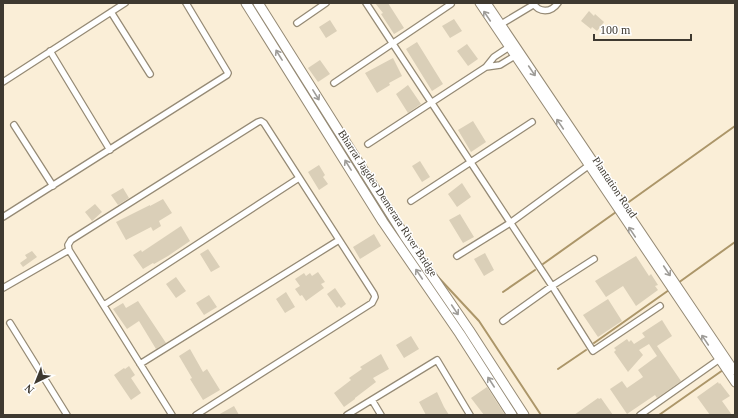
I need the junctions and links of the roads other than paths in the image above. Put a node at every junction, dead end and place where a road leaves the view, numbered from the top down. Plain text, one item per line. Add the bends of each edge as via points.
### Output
1 (125, 3) edge
2 (186, 3) edge
3 (246, 3) edge
4 (258, 3) edge
5 (326, 3) edge
6 (366, 3) edge
7 (479, 3) edge
8 (487, 3) edge
9 (558, 3) edge
10 (451, 4) dead end
11 (533, 4) edge
12 (111, 12) junction
13 (297, 23) dead end
14 (498, 26) junction
15 (392, 44) junction
16 (511, 46) junction
17 (50, 51) junction
18 (517, 55) junction
19 (486, 68) junction
20 (150, 74) dead end
21 (3, 82) edge
22 (334, 82) dead end
23 (431, 103) junction
24 (532, 122) dead end
25 (14, 125) dead end
26 (368, 144) dead end
27 (110, 150) junction
28 (470, 163) junction
29 (588, 166) junction
30 (299, 178) junction
31 (53, 186) junction
32 (411, 201) dead end
33 (3, 217) edge
34 (510, 223) junction
35 (339, 240) junction
36 (69, 250) junction
37 (457, 256) dead end
38 (594, 259) dead end
39 (552, 286) junction
40 (3, 288) edge
41 (104, 305) junction
42 (660, 306) dead end
43 (502, 321) dead end
44 (10, 323) dead end
45 (722, 357) junction
46 (140, 364) junction
47 (735, 371) edge
48 (735, 383) edge
49 (372, 400) junction
50 (65, 414) edge
51 (172, 415) edge
52 (196, 415) edge
53 (347, 415) edge
54 (381, 415) edge
55 (470, 415) edge
56 (512, 415) edge
57 (524, 415) edge
58 (640, 415) edge

1 - 12 street
2 - 27 street via 227,75
56 -> 3 main road, Bharrat Jagdeo Demerara River Bridge via 383,222
4 -> 57 main road, Bharrat Jagdeo Demerara River Bridge via 406,238
5 - 13 street
6 - 15 street
14 -> 7 street, Plantation Road
8 - 14 street, Plantation Road
9 - 11 street via 546,11
10 - 15 street
11 - 14 street
12 - 17 street
12 - 20 street
14 - 16 street, Plantation Road
15 - 22 street
15 - 23 street
16 - 18 street, Plantation Road
16 - 19 street via 494,57
17 - 21 street
17 - 27 street
18 - 19 street via 500,66
29 -> 18 street, Plantation Road
18 -> 45 street, Plantation Road
19 - 23 street
23 - 26 street
23 - 28 street
24 - 28 street
25 - 31 street
27 - 31 street
28 - 32 street
28 - 34 street
29 - 34 street
45 -> 29 street, Plantation Road
30 - 35 street
30 - 36 street via 261,121 71,240
30 - 41 street
31 - 33 street
34 - 37 street
34 - 39 street
35 - 46 street
35 - 52 street via 374,294 372,303
36 - 40 street
36 - 41 street
38 - 39 street
39 - 42 street via 593,351
39 - 43 street
41 - 46 street
44 - 50 street
45 - 47 street, Plantation Road
45 - 48 street, Plantation Road
45 - 58 street
46 - 51 street
49 - 53 street
49 - 54 street
49 - 55 street via 437,360

